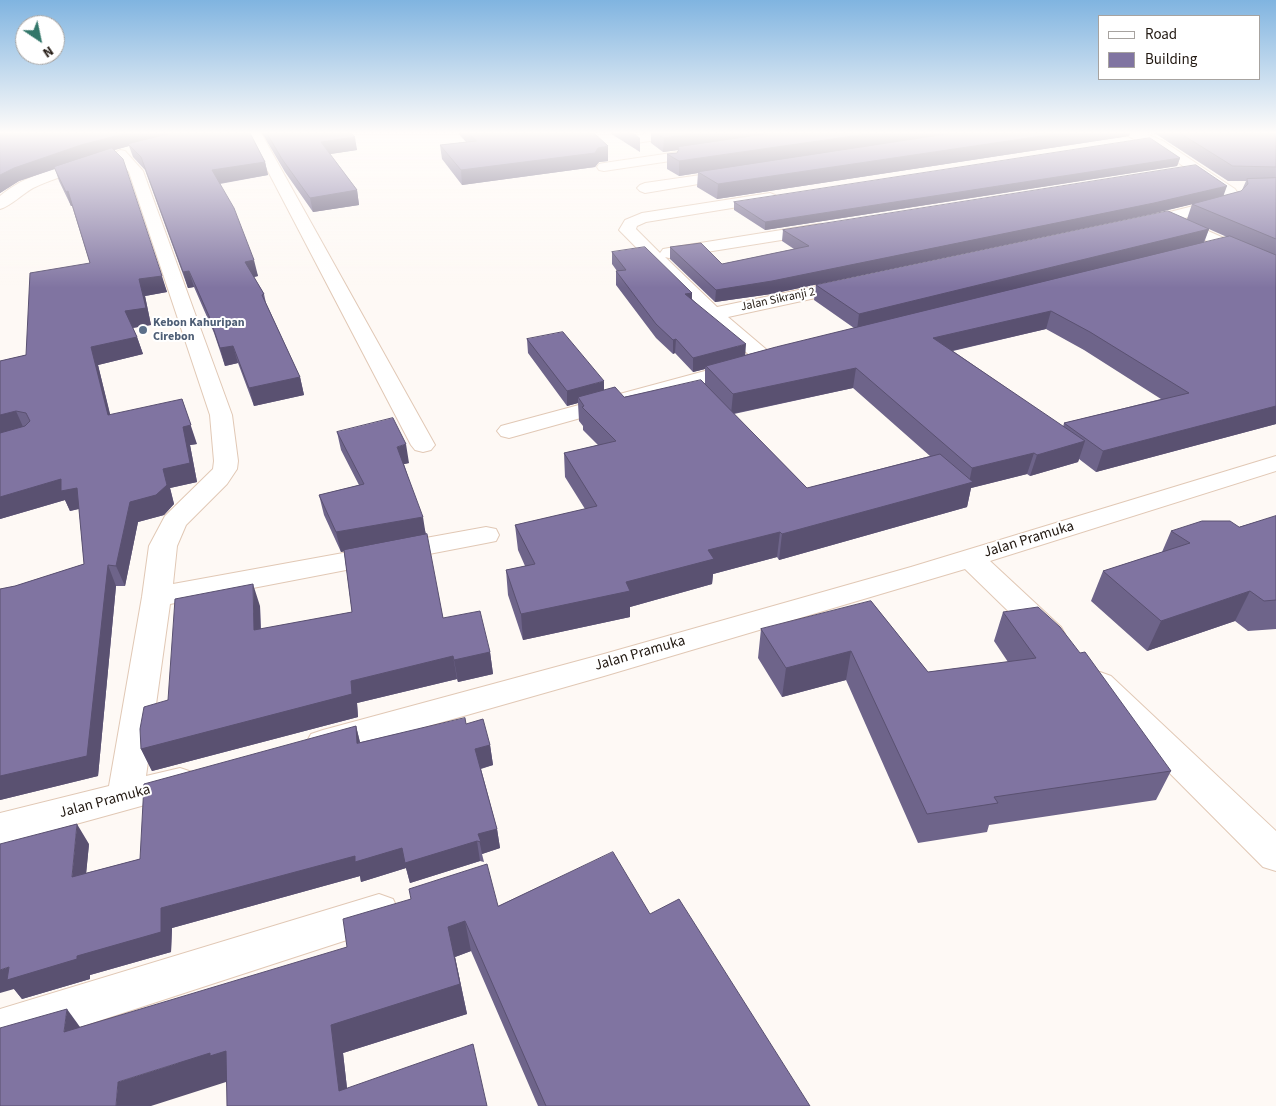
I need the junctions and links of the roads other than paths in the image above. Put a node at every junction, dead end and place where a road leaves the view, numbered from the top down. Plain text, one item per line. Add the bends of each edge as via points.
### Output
1 (32, 185) edge
2 (141, 185) edge
3 (281, 185) edge
4 (667, 185) edge
5 (1219, 185) edge
6 (0, 186) edge
7 (26, 187) junction
8 (645, 188) dead end
9 (1224, 188) junction
10 (1242, 188) edge
11 (789, 195) edge
12 (0, 204) edge
13 (1166, 218) junction
14 (839, 226) edge
15 (1122, 227) edge
16 (1226, 246) junction
17 (1198, 252) edge
18 (654, 255) junction
19 (1274, 266) edge
20 (869, 281) edge
21 (713, 314) junction
22 (509, 431) dead end
23 (423, 445) dead end
24 (1276, 463) edge
25 (486, 536) dead end
26 (970, 558) junction
27 (157, 597) junction
28 (293, 751) edge
29 (209, 774) edge
30 (125, 796) junction
31 (0, 829) edge
32 (1276, 856) edge
33 (415, 901) edge
34 (0, 1031) edge

1 - 7 street
2 - 27 street via 221,415 226,461 218,479 174,522 167,534
3 - 23 street
4 - 8 street
5 - 9 street
6 - 7 street
7 - 12 street
9 - 10 street
9 - 13 street via 1233,198 1230,202
11 - 18 street via 642,218 631,223 627,230
13 - 15 street
13 - 16 street
14 - 18 street
16 - 17 street
16 - 19 street
18 - 21 street
20 - 21 street, Jalan Sikranji 2
21 - 22 street via 777,358
24 - 26 street, Jalan Pramuka
25 - 27 street
26 - 28 street, Jalan Pramuka via 604,665
26 - 32 street
27 - 30 street
29 - 30 street, Jalan Pramuka
30 - 31 street, Jalan Pramuka
33 - 34 street

